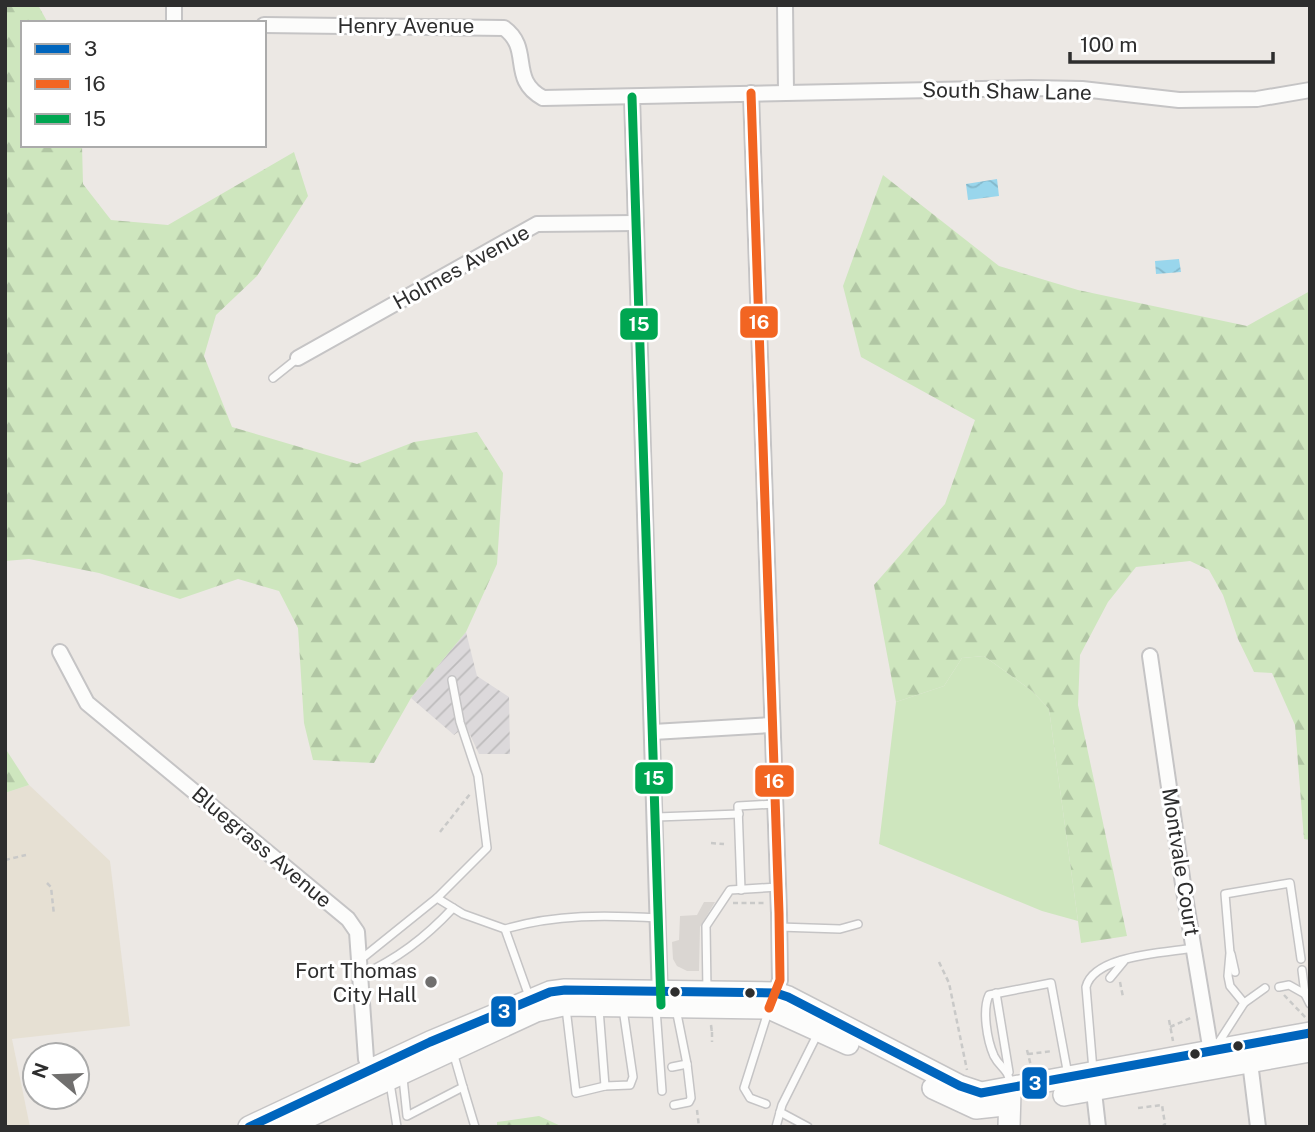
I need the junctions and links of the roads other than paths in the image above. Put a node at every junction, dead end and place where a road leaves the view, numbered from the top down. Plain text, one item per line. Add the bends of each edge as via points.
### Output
1 (785, 5) edge
2 (266, 25) edge
3 (521, 64) joint
4 (1310, 90) edge
5 (786, 91) junction
6 (751, 93) junction
7 (632, 97) junction
8 (636, 223) junction
9 (298, 359) joint
10 (273, 377) dead end
11 (60, 652) dead end
12 (1150, 656) dead end
13 (452, 680) dead end
14 (772, 725) junction
15 (653, 732) junction
16 (775, 804) junction
17 (739, 814) junction
18 (657, 817) junction
19 (778, 887) junction
20 (741, 890) junction
21 (437, 898) junction
22 (453, 908) junction
23 (660, 918) junction
24 (858, 924) dead end
25 (779, 927) junction
26 (505, 929) junction
27 (1194, 948) junction
28 (1230, 953) junction
29 (1301, 959) dead end
30 (359, 960) junction
31 (1124, 960) junction
32 (1302, 970) dead end
33 (1235, 972) dead end
34 (360, 976) junction
35 (1110, 978) dead end
36 (1237, 982) dead end
37 (1280, 986) road end
38 (1265, 988) dead end
39 (996, 993) junction
40 (1095, 994) dead end
41 (1305, 994) junction
42 (1241, 1000) junction
43 (663, 1001) junction
44 (772, 1001) junction
45 (1087, 1002) junction
46 (566, 1004) junction
47 (622, 1004) junction
48 (1310, 1004) edge
49 (533, 1005) junction
50 (599, 1005) junction
51 (709, 1010) junction
52 (823, 1023) junction
53 (1309, 1027) edge
54 (452, 1050) junction
55 (1310, 1051) edge
56 (1249, 1053) junction
57 (1212, 1060) junction
58 (687, 1064) junction
59 (673, 1067) dead end
60 (386, 1077) junction
61 (1093, 1082) junction
62 (605, 1086) junction
63 (1071, 1086) junction
64 (463, 1087) junction
65 (1009, 1089) junction
66 (662, 1090) dead end
67 (766, 1104) dead end
68 (674, 1105) dead end
69 (780, 1112) junction
70 (407, 1116) junction
71 (276, 1124) edge
72 (249, 1127) edge
73 (397, 1127) edge
74 (409, 1127) edge
75 (475, 1127) edge
76 (776, 1127) edge
77 (808, 1127) edge
78 (1010, 1127) edge
79 (1098, 1127) edge
80 (1258, 1127) edge

1 - 5 street
2 - 3 street, Henry Avenue via 492,25 504,27 519,43
3 - 7 street, South Shaw Lane via 523,79 543,98
4 - 5 street, South Shaw Lane via 1257,99 1180,100 1082,89
5 - 6 street, South Shaw Lane
6 - 7 street, South Shaw Lane
6 - 14 street
7 - 8 street
8 - 9 street, Holmes Avenue via 537,224
8 - 15 street
9 - 10 lane
11 - 30 street, Bluegrass Avenue via 87,703 348,919 357,932
12 - 27 street, Montvale Court
13 - 21 lane via 478,783 487,848
14 - 15 street
14 - 16 street
15 - 18 street
16 - 17 lane via 738,806
16 - 19 street
17 - 18 lane
17 - 20 lane
18 - 23 street
19 - 20 lane
19 - 25 street
20 - 51 lane via 730,890 706,926
21 - 22 lane
21 - 30 lane
22 - 26 lane
22 - 34 lane via 429,934 393,961
23 - 26 lane via 541,918
23 - 43 street
24 - 25 lane via 840,929
25 - 44 street via 780,980
26 - 49 lane
27 - 31 lane
27 - 57 street, Montvale Court
28 - 29 lane via 1225,894 1290,883
28 - 33 lane
28 - 42 lane via 1228,976
30 - 34 street, Bluegrass Avenue
31 - 35 lane
31 - 45 lane via 1107,963 1088,977
32 - 41 lane
34 - 60 street, Bluegrass Avenue via 366,1059
36 - 42 lane
37 - 41 lane via 1289,985
38 - 42 lane
39 - 63 lane via 1051,983
39 - 65 lane
39 - 65 lane via 989,995 985,1012 995,1057
40 - 45 lane
41 - 48 lane
42 - 57 lane
43 - 47 main road
43 - 49 main road via 565,990
43 - 51 main road
43 - 58 lane
43 - 66 lane
44 - 51 main road
44 - 52 main road
44 - 67 lane via 744,1088 750,1098
45 - 61 lane
46 - 49 main road
46 - 50 main road
46 - 62 lane via 576,1093
47 - 50 main road
47 - 62 lane via 633,1077 631,1085
49 - 54 main road
49 - 60 main road
50 - 62 lane
52 - 65 main road via 960,1087 981,1093
52 - 69 lane
53 - 56 main road
54 - 60 main road
54 - 64 lane
55 - 56 main road
56 - 57 main road
56 - 80 street
57 - 61 main road
58 - 59 lane
58 - 68 lane via 691,1098
60 - 70 lane
60 - 71 main road
60 - 73 lane
61 - 63 main road
61 - 79 street
63 - 65 main road
64 - 70 lane
64 - 75 lane
65 - 78 main road
69 - 76 lane
69 - 77 lane
70 - 74 lane
71 - 72 main road

